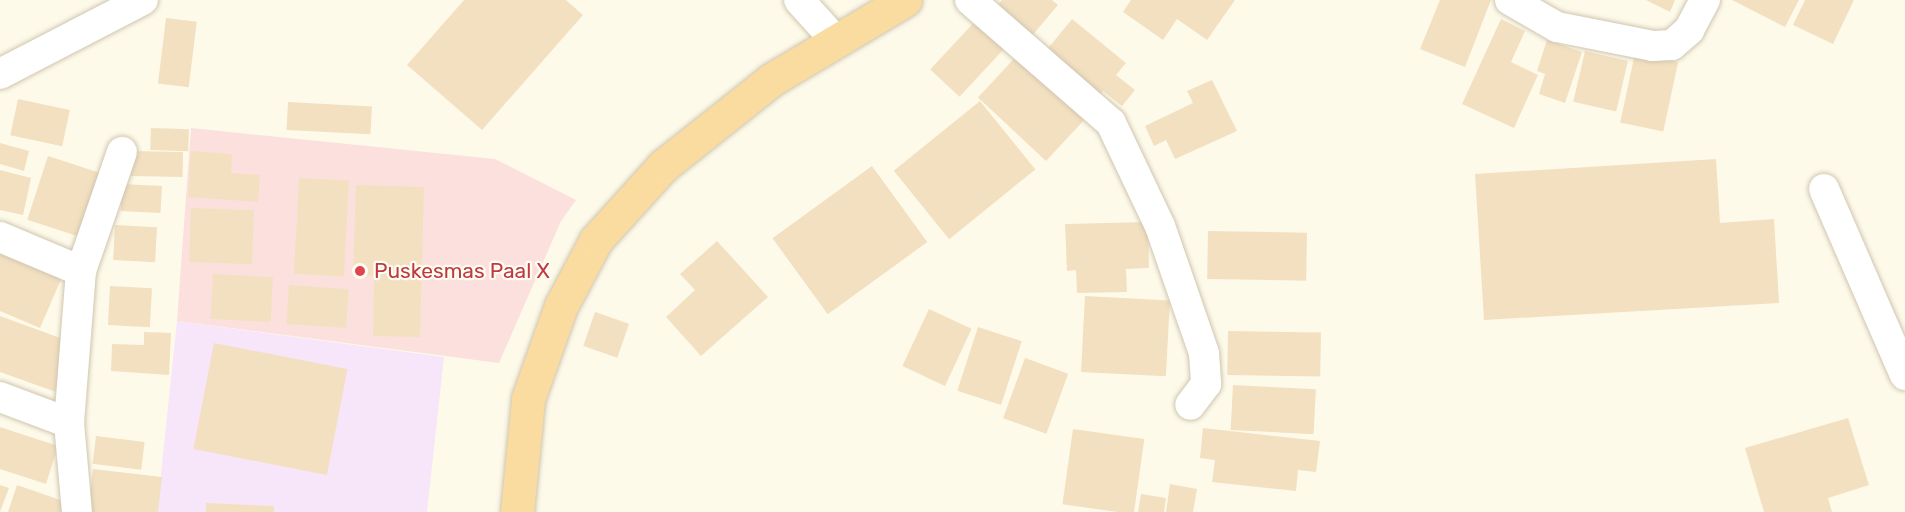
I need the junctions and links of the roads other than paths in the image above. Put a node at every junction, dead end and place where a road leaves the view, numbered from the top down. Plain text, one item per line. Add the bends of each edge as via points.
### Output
1 (143, 0) edge
2 (799, 0) edge
3 (905, 0) edge
4 (970, 0) edge
5 (1510, 0) edge
6 (1705, 0) edge
7 (836, 41) junction
8 (0, 74) edge
9 (122, 152) dead end
10 (1824, 189) dead end
11 (0, 237) edge
12 (81, 271) junction
13 (1905, 375) edge
14 (0, 397) edge
15 (1190, 405) dead end
16 (69, 423) junction
17 (77, 512) edge
18 (518, 512) edge

1 - 8 street
2 - 7 street
3 - 7 highway
4 - 15 street via 1111,123 1160,226 1204,353 1206,384
5 - 6 street via 1557,27 1653,46 1671,45 1689,30
7 - 18 highway via 771,80 663,166 596,240 561,306 528,399
9 - 12 street
10 - 13 street
11 - 12 street
12 - 16 street
14 - 16 street
16 - 17 street

